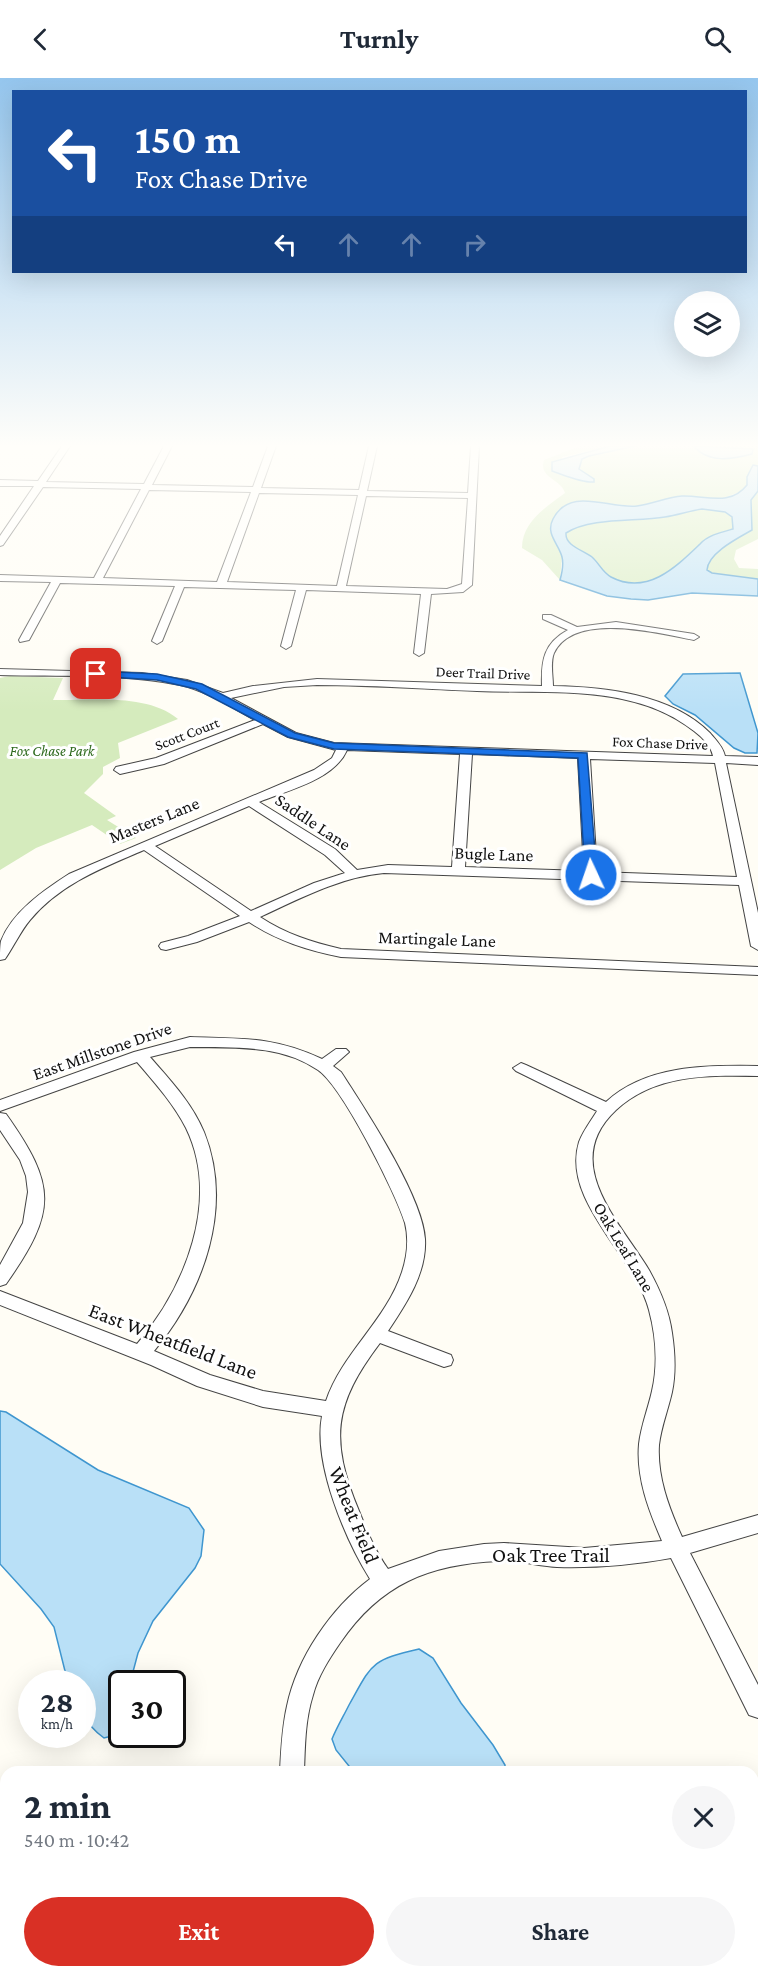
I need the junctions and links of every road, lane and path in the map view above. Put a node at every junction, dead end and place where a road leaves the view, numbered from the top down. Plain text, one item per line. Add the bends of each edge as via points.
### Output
1 (121, 535) edge
2 (240, 535) edge
3 (354, 535) edge
4 (469, 535) edge
5 (0, 578) edge
6 (57, 580) junction
7 (97, 581) junction
8 (181, 583) junction
9 (221, 585) junction
10 (302, 587) junction
11 (342, 588) junction
12 (426, 591) junction
13 (547, 617) dead end
14 (578, 631) junction
15 (694, 637) dead end
16 (24, 640) dead end
17 (156, 641) dead end
18 (286, 646) dead end
19 (419, 653) dead end
20 (0, 672) edge
21 (548, 690) junction
22 (222, 697) junction
23 (264, 720) junction
24 (343, 747) junction
25 (466, 751) junction
26 (584, 755) junction
27 (720, 759) junction
28 (758, 761) edge
29 (120, 770) dead end
30 (250, 802) junction
31 (145, 845) junction
32 (458, 871) junction
33 (354, 875) junction
34 (591, 875) junction
35 (745, 881) junction
36 (251, 917) junction
37 (166, 946) dead end
38 (758, 946) edge
39 (0, 957) edge
40 (758, 971) edge
41 (341, 1052) dead end
42 (140, 1055) junction
43 (323, 1066) junction
44 (521, 1068) dead end
45 (758, 1071) edge
46 (0, 1106) edge
47 (606, 1109) junction
48 (0, 1118) edge
49 (0, 1279) edge
50 (0, 1298) edge
51 (376, 1334) junction
52 (140, 1354) junction
53 (444, 1360) dead end
54 (334, 1410) junction
55 (758, 1524) edge
56 (676, 1546) junction
57 (385, 1582) junction
58 (757, 1707) edge
59 (292, 1766) edge

1 - 7 street
2 - 9 street
3 - 11 street
4 - 12 street via 467,585 447,592
5 - 6 street
6 - 7 street
6 - 16 street
7 - 8 street
8 - 9 street
8 - 17 street
9 - 10 street
10 - 11 street
10 - 18 street
11 - 12 street
12 - 19 street
13 - 14 street
14 - 15 street via 623,625
14 - 21 street via 561,639 549,653
20 - 22 street, Fox Chase Drive via 157,677 199,686
21 - 22 street, Deer Trail Drive via 300,682 258,687
21 - 27 street, Deer Trail Drive via 617,695 664,709 703,732
22 - 23 street, Fox Chase Drive
23 - 24 street, Fox Chase Drive via 305,740
23 - 29 street, Scott Court via 160,761
24 - 25 street, Fox Chase Drive
24 - 30 street, Masters Lane via 337,760 318,774
25 - 26 street, Fox Chase Drive
25 - 32 street
26 - 27 street, Fox Chase Drive
26 - 34 street
27 - 28 street, Fox Chase Drive
27 - 35 street
30 - 31 street, Masters Lane
30 - 33 street, Saddle Lane via 330,852
31 - 36 street, Martingale Lane
31 - 39 street, Masters Lane via 88,869 47,894 17,924
32 - 33 street, Bugle Lane via 392,869
32 - 34 street, Bugle Lane
33 - 36 street, Bugle Lane
34 - 35 street, Bugle Lane
35 - 38 street
36 - 37 street, Bugle Lane via 196,940
36 - 40 street, Martingale Lane via 302,944 341,953
41 - 43 street
42 - 43 street, East Millstone Drive via 190,1042 267,1045 290,1050
42 - 46 street, East Millstone Drive
42 - 52 street via 181,1104 192,1124 200,1142 209,1189 207,1217 195,1266 168,1319
43 - 51 street, Wheat Field via 346,1093 407,1205 416,1236 411,1277
44 - 47 street
45 - 47 street, Oak Leaf Lane via 677,1074 638,1087
47 - 56 street, Oak Leaf Lane via 587,1140 586,1178 598,1206 636,1262 655,1300 662,1325 664,1380 648,1453 656,1499
48 - 49 street via 28,1160 38,1194 25,1240
50 - 52 street, East Wheatfield Lane
51 - 53 street
51 - 54 street, Wheat Field via 339,1390
52 - 54 street, East Wheatfield Lane via 232,1390 298,1406
54 - 57 street, Wheat Field via 330,1456 335,1479 372,1566
55 - 56 street, Oak Tree Trail
56 - 57 street, Oak Tree Trail via 605,1557 500,1552 449,1558
56 - 58 street, Oak Leaf Lane
57 - 59 street, Oak Tree Trail via 368,1594 331,1636 304,1686 293,1739

